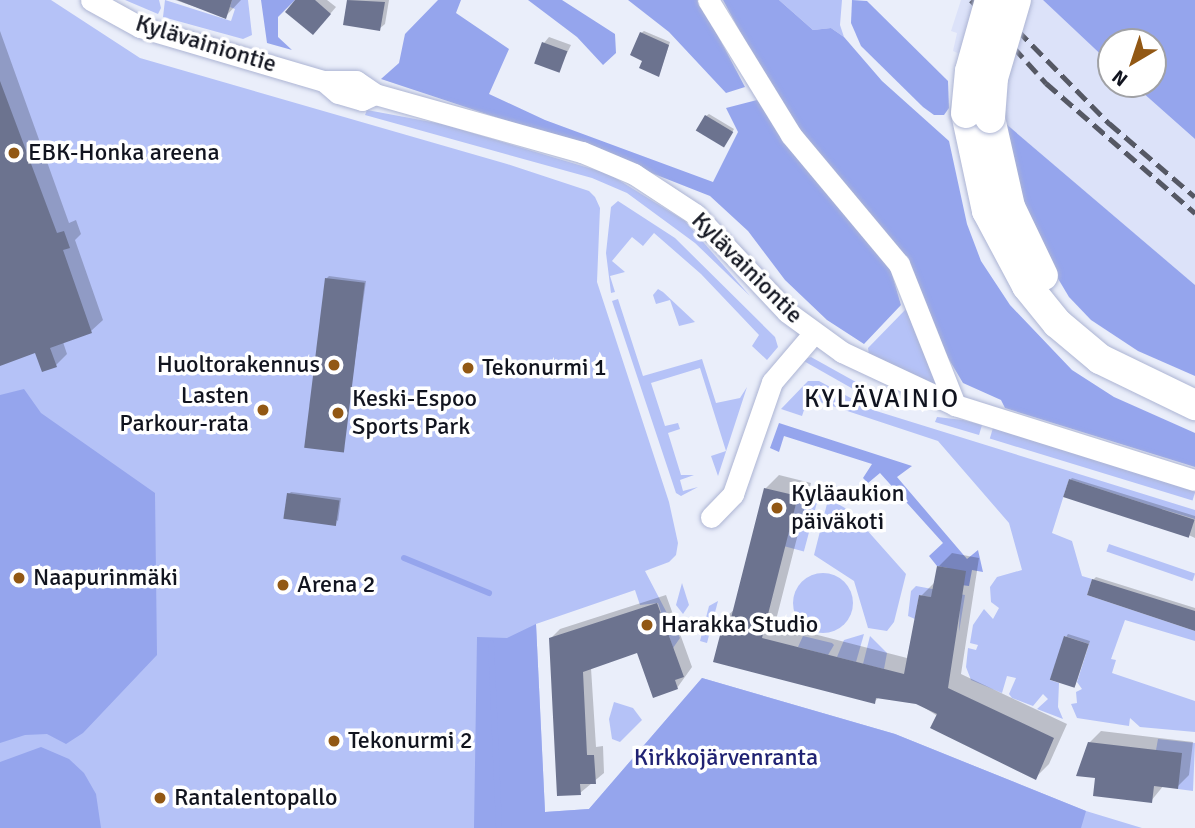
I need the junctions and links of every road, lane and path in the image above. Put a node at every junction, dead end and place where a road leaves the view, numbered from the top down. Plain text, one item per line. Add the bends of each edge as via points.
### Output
1 (91, 0) edge
2 (708, 0) edge
3 (990, 0) edge
4 (1016, 0) edge
5 (978, 116) junction
6 (813, 334) junction
7 (1195, 387) edge
8 (955, 405) junction
9 (1195, 405) edge
10 (1195, 480) edge
11 (711, 517) dead end

1 - 6 street, Kylävainiontie via 140,27 324,80 338,93 362,100 375,94 582,152 645,180 709,226
2 - 8 street via 791,135 899,264
3 - 5 main road, bridge via 970,71
4 - 5 main road, bridge
5 - 7 main road via 1010,207 1044,276 1070,307 1112,343
5 - 9 main road via 986,211 1027,286 1057,323 1100,359
6 - 8 street, Kylävainiontie via 874,369
6 - 11 street via 772,383 733,494
8 - 10 street, Kylävainiontie

